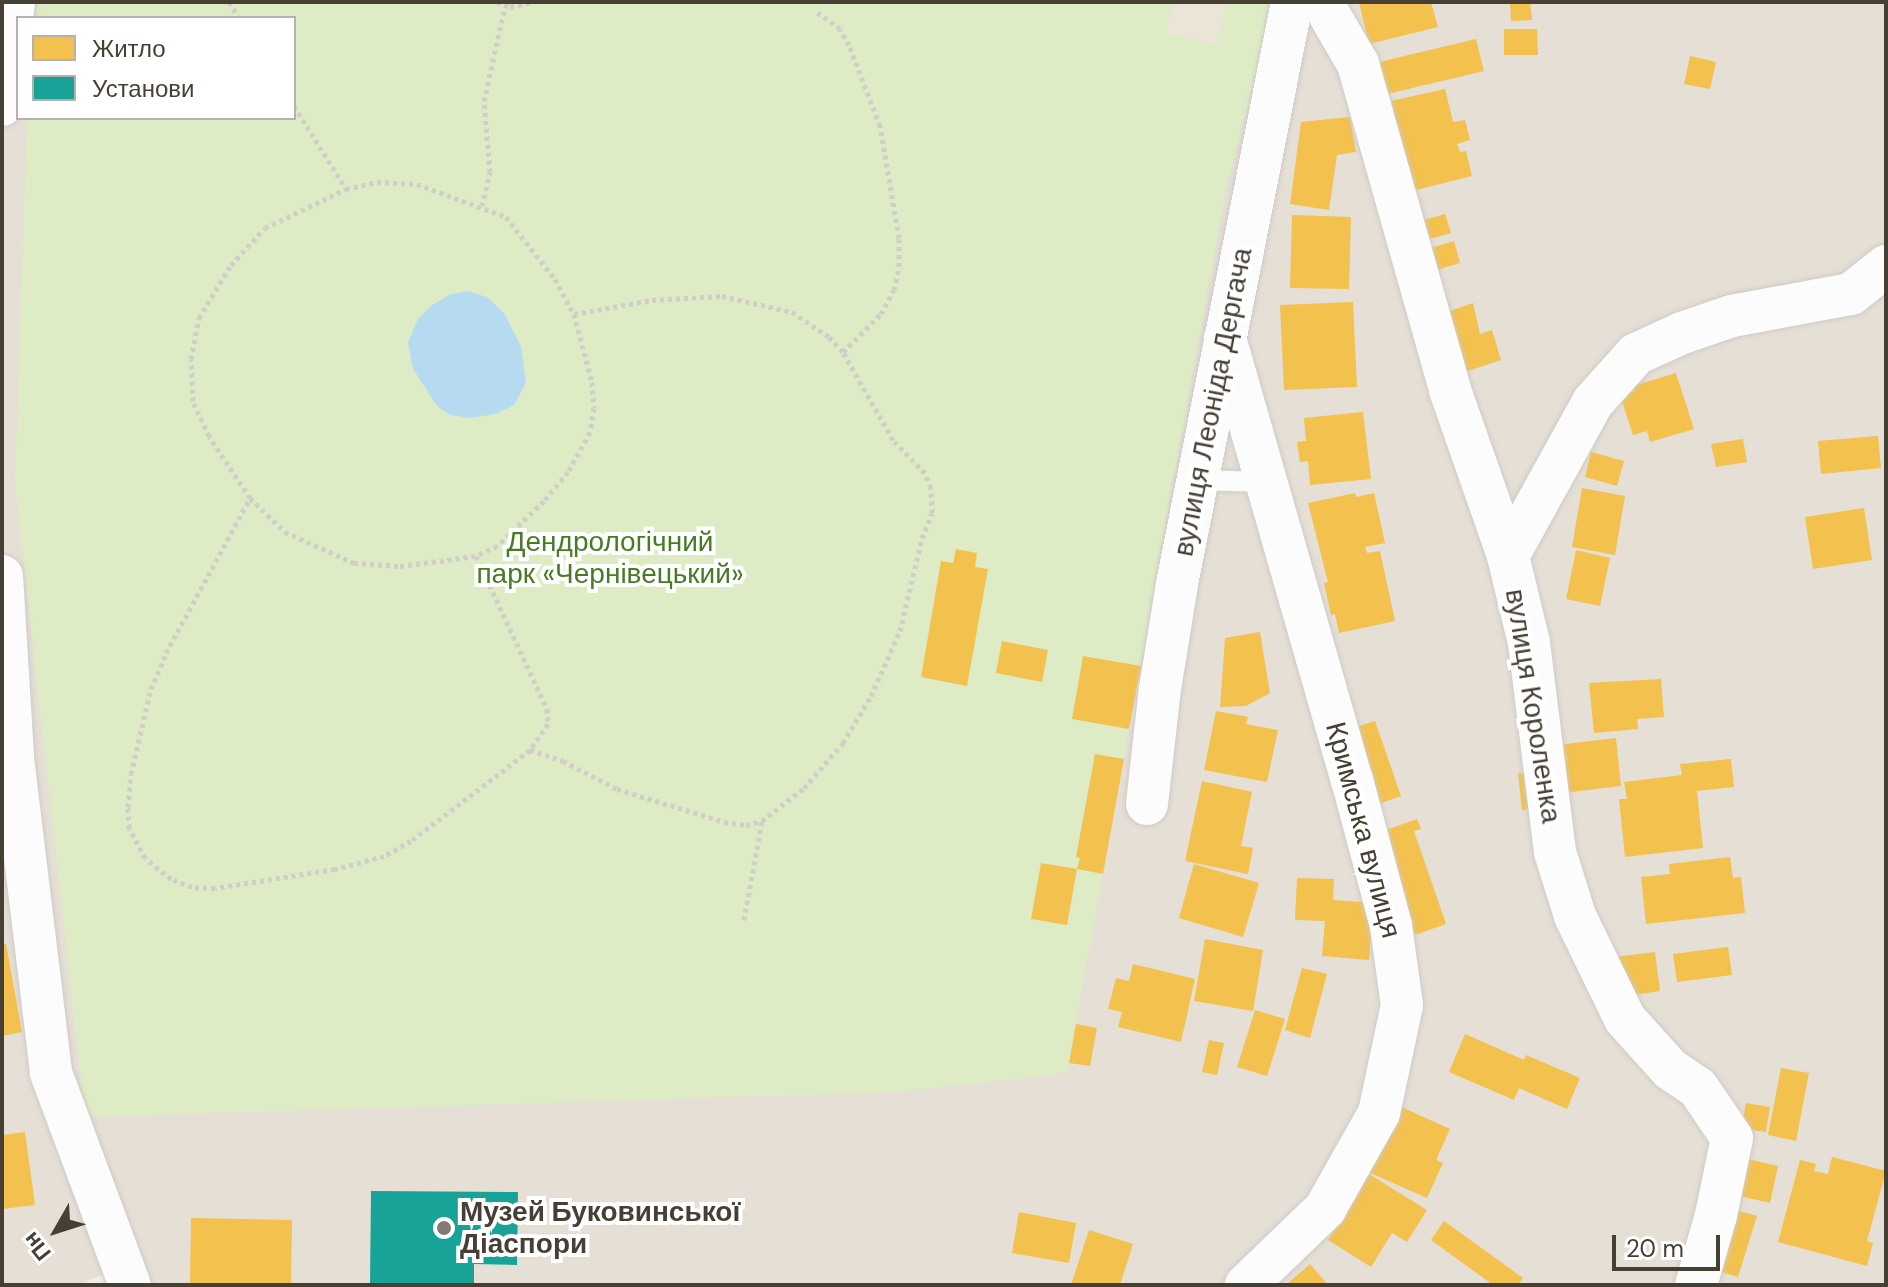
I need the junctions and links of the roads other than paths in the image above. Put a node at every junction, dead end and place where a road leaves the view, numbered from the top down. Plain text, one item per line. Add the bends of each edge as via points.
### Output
1 (14, 2) edge
2 (1292, 2) edge
3 (1322, 2) edge
4 (2, 105) edge
5 (1886, 266) edge
6 (1225, 338) junction
7 (1197, 480) junction
8 (1265, 482) junction
9 (1508, 556) junction
10 (2, 576) edge
11 (1147, 804) dead end
12 (130, 1285) edge
13 (1246, 1285) edge
14 (1696, 1285) edge

1 - 4 street
2 - 6 street, вулиця Леоніда Дергача
3 - 9 street, вулиця Короленка via 1358,64 1450,390
5 - 9 street via 1851,294 1732,316 1636,354 1593,402
6 - 7 street, вулиця Леоніда Дергача
6 - 8 street, Кримська вулиця
7 - 8 lane
7 - 11 street, вулиця Леоніда Дергача via 1160,689
8 - 13 street, Кримська вулиця via 1391,926 1402,1005 1379,1113 1325,1209
9 - 14 street, вулиця Короленка via 1529,643 1555,852 1575,916 1625,1019 1670,1069 1698,1088 1732,1138
10 - 12 street via 13,758 51,1073

